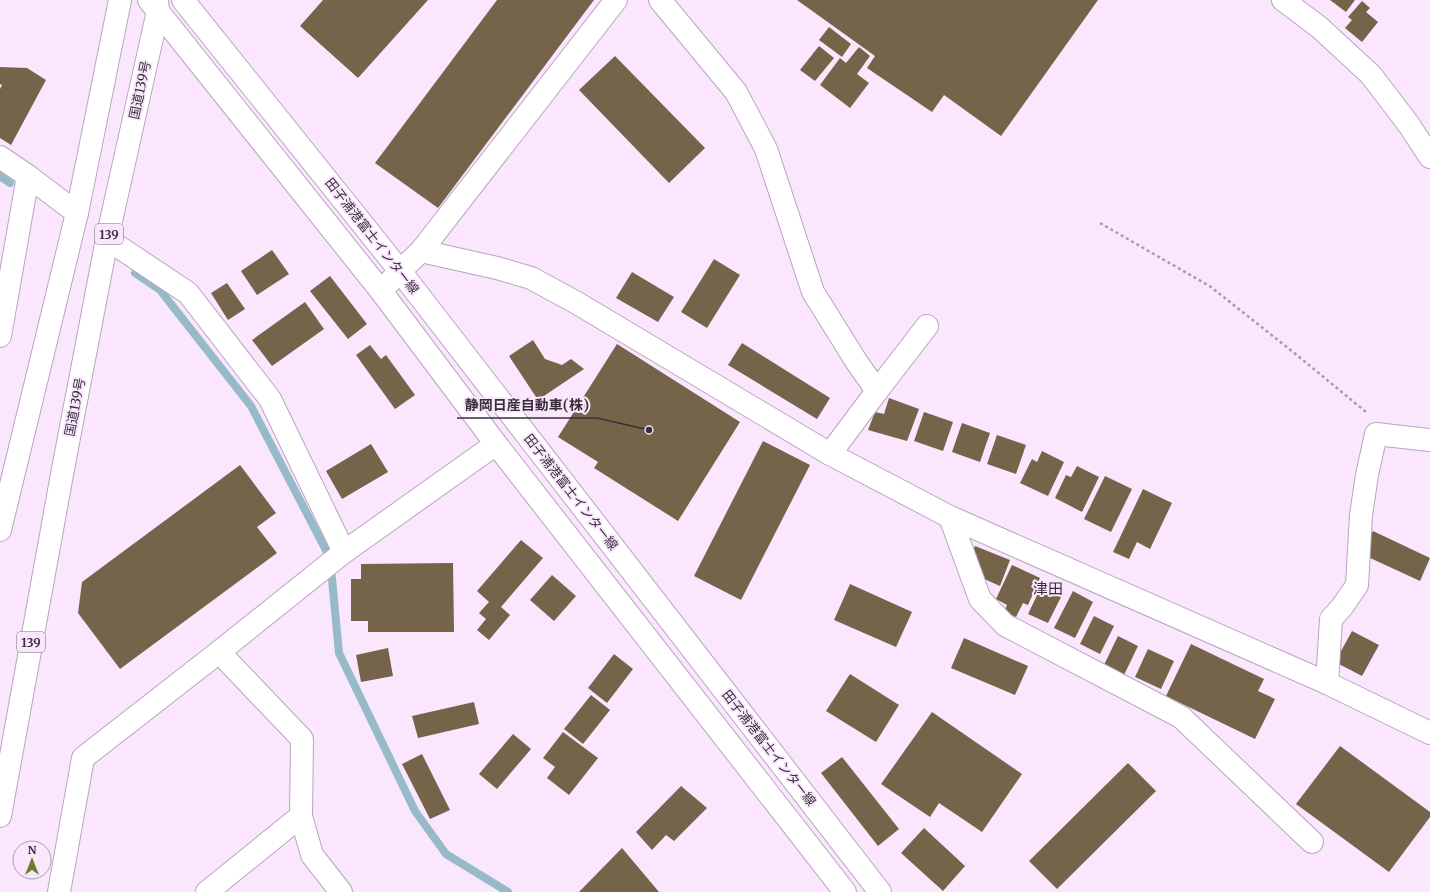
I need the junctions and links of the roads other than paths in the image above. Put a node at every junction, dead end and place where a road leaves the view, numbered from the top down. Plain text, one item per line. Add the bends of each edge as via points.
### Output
1 (120, 0) edge
2 (184, 0) edge
3 (616, 0) edge
4 (660, 0) edge
5 (1283, 0) edge
6 (155, 4) edge
7 (0, 157) edge
8 (1430, 157) edge
9 (28, 176) junction
10 (77, 213) junction
11 (107, 239) junction
12 (421, 251) junction
13 (400, 271) junction
14 (381, 291) junction
15 (927, 326) dead end
16 (0, 336) edge
17 (877, 391) junction
18 (1430, 440) edge
19 (496, 444) junction
20 (830, 454) junction
21 (950, 517) junction
22 (0, 530) edge
23 (344, 552) junction
24 (219, 652) junction
25 (1327, 683) junction
26 (1430, 733) edge
27 (0, 816) edge
28 (300, 816) junction
29 (1312, 842) dead end
30 (59, 892) edge
31 (207, 892) edge
32 (341, 892) edge
33 (845, 892) edge
34 (880, 892) edge

1 - 10 main road
2 - 13 main road, 田子浦港富士インター線
3 - 12 main road
4 - 17 main road via 736,92 766,149 813,292
5 - 8 main road via 1319,27 1371,75
6 - 11 main road, 国道139号 / 139
6 - 14 main road, 田子浦港富士インター線
7 - 9 main road
9 - 10 main road
9 - 16 main road
10 - 22 main road
11 - 23 main road via 188,293 270,399
11 - 27 main road, 国道139号 / 139
12 - 13 main road
12 - 20 main road via 531,278
13 - 14 main road
13 - 34 main road, 田子浦港富士インター線
14 - 19 main road, 田子浦港富士インター線
15 - 17 main road
17 - 20 main road
18 - 25 main road via 1376,434 1361,514 1357,585 1331,619
19 - 23 main road
19 - 33 main road, 田子浦港富士インター線
20 - 21 main road
21 - 25 main road
21 - 29 main road via 980,599 1006,625 1181,717
23 - 24 main road
24 - 28 main road via 302,739
24 - 30 main road via 83,758
25 - 26 main road
28 - 31 main road
28 - 32 main road via 312,855

